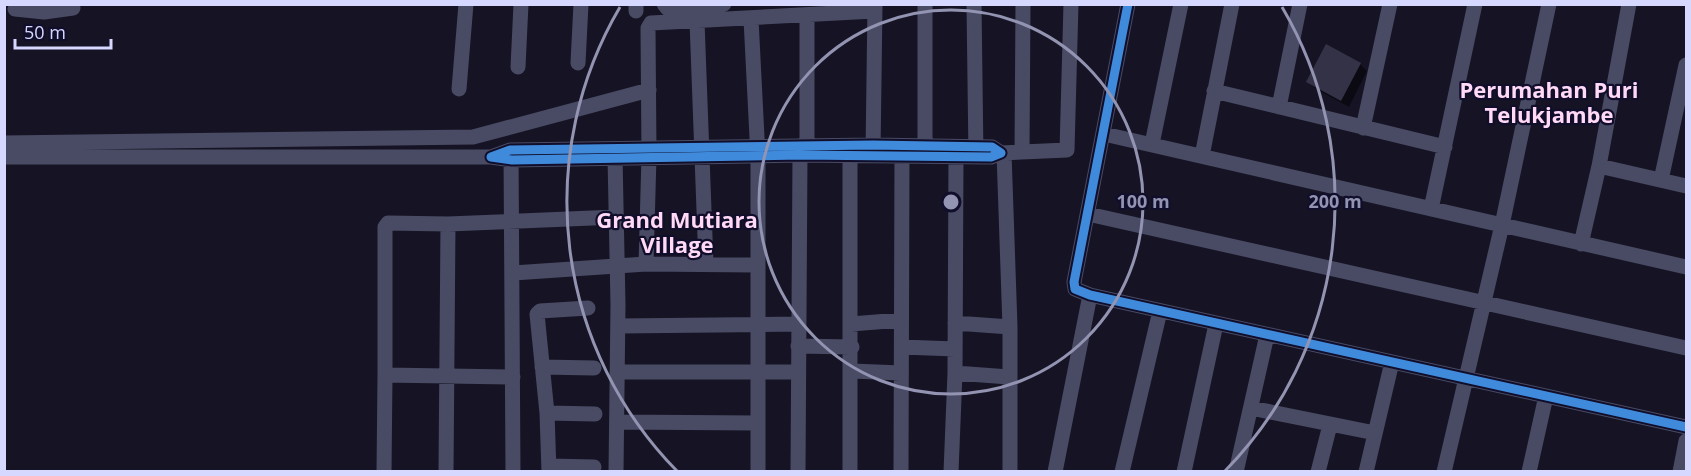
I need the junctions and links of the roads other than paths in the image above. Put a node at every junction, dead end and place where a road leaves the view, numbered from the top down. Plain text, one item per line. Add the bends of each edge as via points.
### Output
1 (466, 4) edge
2 (521, 4) edge
3 (581, 4) edge
4 (664, 4) edge
5 (925, 4) edge
6 (974, 4) edge
7 (1023, 4) edge
8 (1071, 4) edge
9 (1128, 4) edge
10 (1181, 4) edge
11 (1233, 4) edge
12 (1300, 4) edge
13 (1390, 4) edge
14 (1475, 4) edge
15 (1549, 4) edge
16 (1629, 4) edge
17 (717, 5) edge
18 (76, 6) edge
19 (874, 8) edge
20 (15, 9) dead end
21 (807, 15) junction
22 (751, 19) junction
23 (697, 21) junction
24 (578, 63) dead end
25 (1686, 65) edge
26 (518, 68) dead end
27 (459, 89) dead end
28 (650, 90) junction
29 (1214, 91) junction
30 (1279, 107) junction
31 (1363, 128) junction
32 (507, 129) junction
33 (1104, 134) junction
34 (473, 137) junction
35 (4, 143) edge
36 (1152, 144) junction
37 (1445, 147) junction
38 (208, 150) junction
39 (873, 150) junction
40 (924, 151) junction
41 (649, 152) junction
42 (703, 152) junction
43 (758, 152) junction
44 (804, 152) junction
45 (976, 152) junction
46 (1022, 152) junction
47 (1003, 153) junction
48 (511, 154) junction
49 (850, 155) junction
50 (615, 156) junction
51 (903, 156) junction
52 (1202, 156) junction
53 (4, 157) edge
54 (483, 157) junction
55 (956, 157) junction
56 (1599, 166) junction
57 (1660, 180) junction
58 (1686, 186) edge
59 (1431, 209) junction
60 (1088, 214) junction
61 (616, 217) junction
62 (513, 221) junction
63 (448, 224) junction
64 (1502, 225) junction
65 (1581, 244) junction
66 (646, 264) junction
67 (706, 264) junction
68 (756, 265) junction
69 (617, 266) junction
70 (1686, 267) edge
71 (513, 273) junction
72 (1090, 295) junction
73 (1484, 303) junction
74 (588, 308) dead end
75 (1160, 311) junction
76 (901, 320) junction
77 (757, 323) junction
78 (955, 323) junction
79 (798, 324) junction
80 (851, 324) junction
81 (1216, 324) junction
82 (618, 326) junction
83 (1010, 327) junction
84 (1268, 334) junction
85 (798, 346) junction
86 (852, 346) junction
87 (902, 347) junction
88 (1686, 348) edge
89 (955, 349) junction
90 (1392, 362) junction
91 (542, 367) junction
92 (594, 368) dead end
93 (852, 371) junction
94 (617, 372) junction
95 (758, 372) junction
96 (798, 372) junction
97 (901, 373) junction
98 (955, 373) junction
99 (385, 375) junction
100 (448, 377) junction
101 (513, 377) junction
102 (1009, 377) junction
103 (1464, 378) junction
104 (1546, 396) junction
105 (1251, 408) junction
106 (547, 413) junction
107 (595, 414) dead end
108 (618, 422) junction
109 (758, 423) junction
110 (1330, 425) junction
111 (1686, 427) edge
112 (1375, 434) junction
113 (1686, 441) edge
114 (594, 467) dead end
115 (549, 469) edge
116 (384, 471) edge
117 (446, 471) edge
118 (513, 471) edge
119 (616, 471) edge
120 (758, 471) edge
121 (798, 471) edge
122 (850, 471) edge
123 (901, 471) edge
124 (951, 471) edge
125 (1010, 471) edge
126 (1055, 471) edge
127 (1122, 471) edge
128 (1184, 471) edge
129 (1236, 471) edge
130 (1318, 471) edge
131 (1366, 471) edge
132 (1444, 471) edge
133 (1529, 471) edge
134 (1680, 471) edge

1 - 27 street
2 - 26 street
3 - 24 street
4 - 17 street via 675,10
5 - 40 street
6 - 45 street
7 - 46 street
8 - 46 street via 1070,146 1063,152
9 - 33 street
10 - 36 street
11 - 29 street
12 - 30 street
13 - 31 street
14 - 37 street
15 - 64 street
16 - 56 street
18 - 20 street via 44,12
19 - 21 street
19 - 39 street
21 - 22 street
21 - 44 street
22 - 23 street
22 - 43 street
23 - 28 street via 654,21 649,25
23 - 42 street
25 - 57 street
28 - 32 street
28 - 41 street
29 - 30 street
29 - 52 street
30 - 31 street
31 - 37 street
32 - 34 street
32 - 48 street
33 - 36 street
33 - 60 street
34 - 38 street
34 - 54 street
35 - 38 street
36 - 52 street
37 - 59 street
38 - 53 street
38 - 54 street
39 - 40 street
39 - 44 street
39 - 49 street
39 - 51 street
40 - 45 street
40 - 51 street
40 - 55 street
41 - 42 street
41 - 48 street
41 - 50 street
41 - 66 street
42 - 43 street
42 - 67 street
43 - 44 street
43 - 68 street
44 - 49 street
44 - 79 street
45 - 47 street via 991,157
45 - 55 street
46 - 47 street
47 - 83 street
48 - 50 street
48 - 54 street
48 - 62 street
49 - 80 street
50 - 61 street
51 - 76 street
52 - 59 street
55 - 78 street
56 - 57 street
56 - 65 street
57 - 58 street
59 - 64 street
60 - 72 street via 1074,282 1075,289
60 - 73 street
61 - 62 street
61 - 69 street
62 - 63 street
62 - 71 street
63 - 99 street via 388,223 385,227
63 - 100 street
64 - 65 street
64 - 73 street
65 - 70 street
66 - 67 street
66 - 69 street
67 - 68 street
68 - 77 street
69 - 71 street
69 - 82 street
71 - 101 street
72 - 75 street
72 - 126 street
73 - 88 street
73 - 103 street
74 - 91 street via 537,314
75 - 81 street
75 - 127 street
76 - 80 street
76 - 87 street
77 - 79 street
77 - 82 street
77 - 95 street
78 - 83 street
78 - 89 street
79 - 85 street
80 - 86 street
81 - 84 street
81 - 128 street
82 - 94 street
83 - 102 street
84 - 90 street
84 - 105 street
85 - 86 street
85 - 96 street
86 - 93 street
87 - 89 street
87 - 97 street
89 - 98 street
90 - 103 street
90 - 112 street
91 - 92 street
91 - 106 street
93 - 97 street
93 - 122 street
94 - 95 street
94 - 108 street
95 - 96 street
95 - 109 street
96 - 121 street
97 - 123 street
98 - 102 street
98 - 124 street
99 - 100 street
99 - 116 street
100 - 101 street
100 - 117 street
101 - 118 street
102 - 125 street
103 - 104 street
103 - 132 street
104 - 111 street
104 - 133 street
105 - 110 street
105 - 129 street
106 - 107 street
106 - 115 street
108 - 109 street
108 - 119 street
109 - 120 street
110 - 112 street
110 - 130 street
112 - 131 street
113 - 134 street
114 - 115 street

